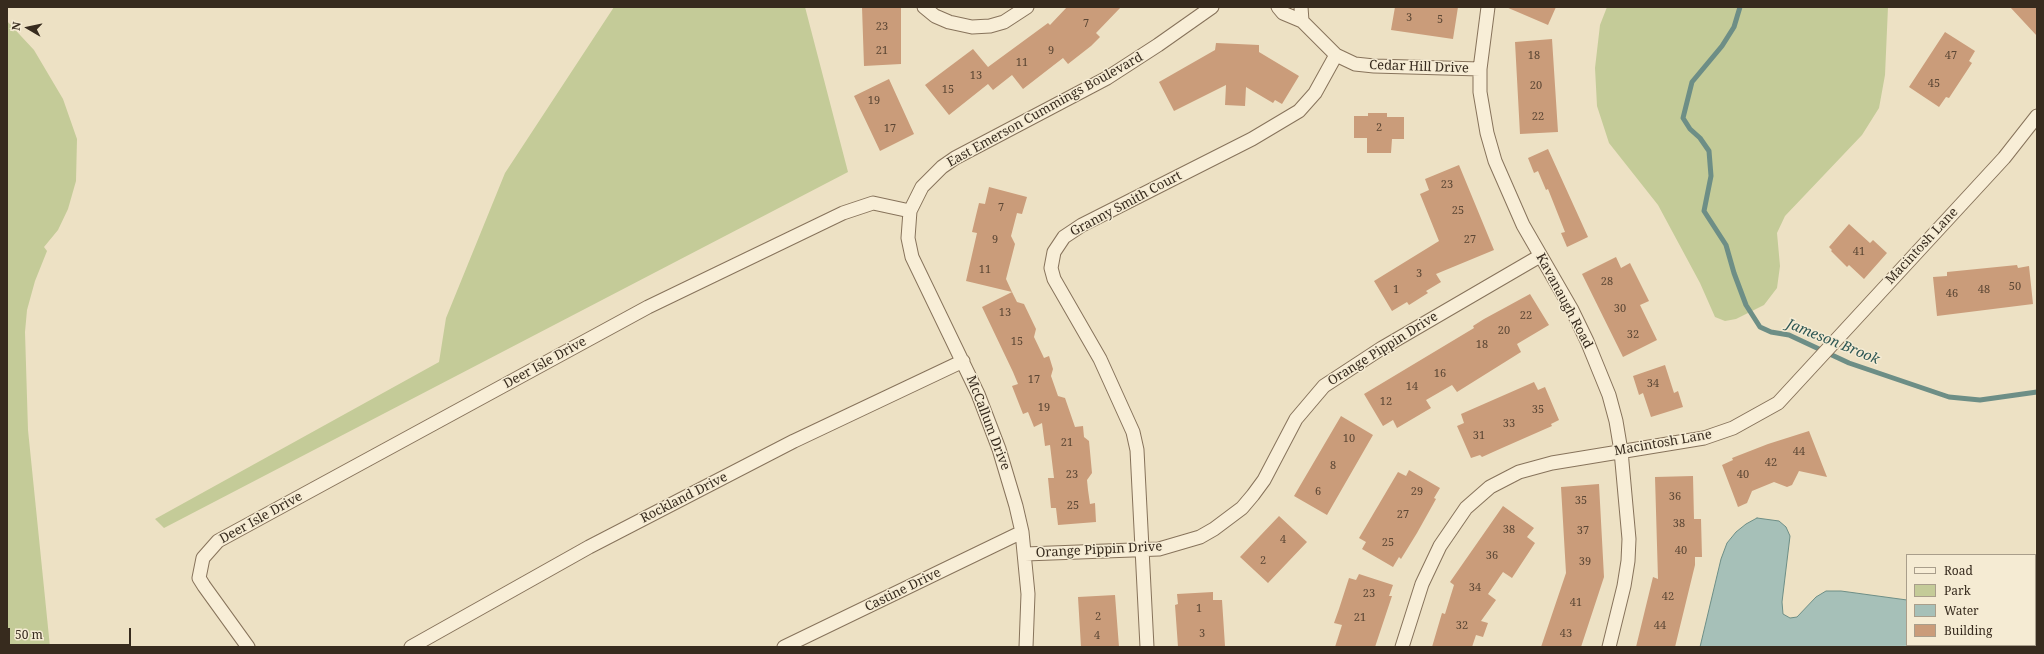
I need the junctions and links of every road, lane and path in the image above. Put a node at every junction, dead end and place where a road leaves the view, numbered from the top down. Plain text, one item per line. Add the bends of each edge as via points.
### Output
1 (924, 7) edge
2 (1027, 7) edge
3 (1212, 7) edge
4 (1278, 7) edge
5 (1301, 7) edge
6 (1488, 7) edge
7 (1302, 21) junction
8 (1336, 55) junction
9 (1480, 69) junction
10 (2037, 116) edge
11 (910, 211) junction
12 (1540, 256) junction
13 (963, 361) junction
14 (1621, 451) junction
15 (1022, 532) junction
16 (1142, 551) junction
17 (1025, 554) junction
18 (248, 647) edge
19 (411, 647) edge
20 (784, 647) edge
21 (1026, 647) edge
22 (1147, 647) edge
23 (1402, 647) edge
24 (1609, 647) edge

1 - 2 street via 935,16 949,22 972,27 1004,22
3 - 11 street, East Emerson Cummings Boulevard via 1107,78 956,158 928,181 917,195
4 - 7 street, Cedar Hill Drive via 1283,13
5 - 7 street
6 - 9 street, Kavanaugh Road
7 - 8 street, Cedar Hill Drive
8 - 9 street, Cedar Hill Drive via 1356,64 1374,66
8 - 16 street, Granny Smith Court via 1315,93 1299,111 1252,139 1082,225 1064,237 1054,252 1051,268 1054,279 1100,359 1133,432 1137,450
9 - 12 street, Kavanaugh Road via 1483,110 1495,160 1523,225
10 - 14 street, Macintosh Lane via 2000,161 1778,403 1733,428 1704,438
11 - 13 street, McCallum Drive via 908,238 912,257
11 - 18 street, Deer Isle Drive via 882,204 866,204 843,214 648,307 218,541 206,552 200,565 201,582
12 - 14 street, Kavanaugh Road via 1587,341 1609,395
12 - 16 street, Orange Pippin Drive via 1382,348 1324,386 1296,419 1254,495 1242,508 1214,529 1182,543
13 - 15 street, McCallum Drive via 999,449
13 - 19 street, Rockland Drive via 794,441 589,547
14 - 23 street, Macintosh Lane via 1552,463 1519,472 1490,487 1477,498 1456,521 1433,558
14 - 24 street, Kavanaugh Road via 1627,510 1628,561
15 - 17 street, McCallum Drive
15 - 20 street, Castine Drive
16 - 17 street, Orange Pippin Drive
16 - 22 street
17 - 21 street, McCallum Drive via 1028,594

